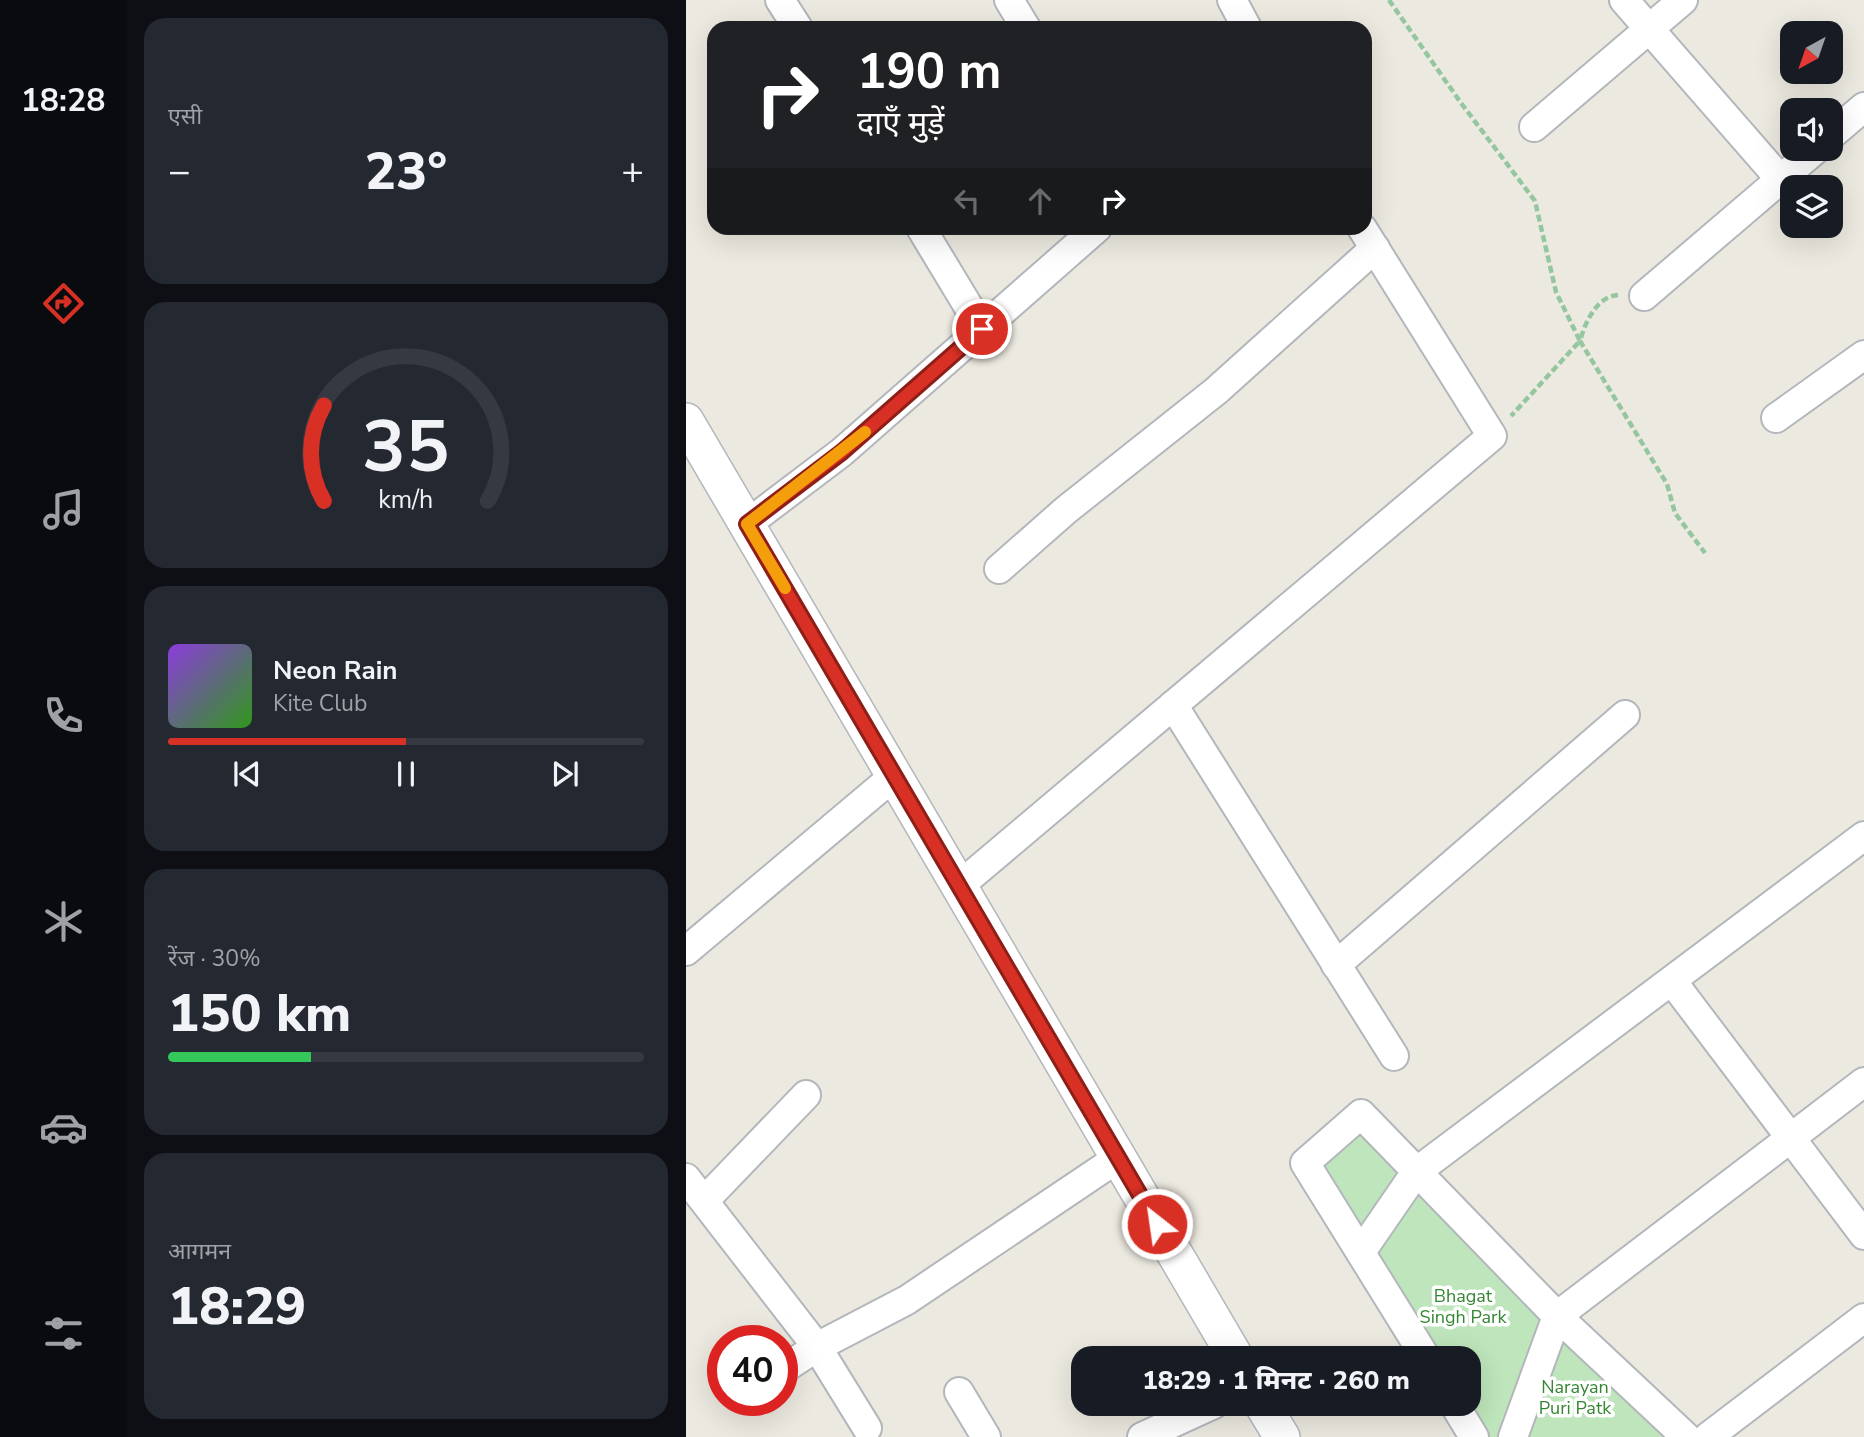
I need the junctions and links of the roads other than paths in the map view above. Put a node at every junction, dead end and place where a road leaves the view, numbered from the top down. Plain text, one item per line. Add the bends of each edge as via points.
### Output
1 (780, 0) edge
2 (1009, 0) edge
3 (1232, 0) edge
4 (1624, 0) edge
5 (1683, 0) edge
6 (794, 21) edge
7 (1022, 21) edge
8 (1243, 21) edge
9 (1649, 30) junction
10 (1864, 107) edge
11 (1843, 125) edge
12 (1534, 127) dead end
13 (1802, 161) edge
14 (1787, 175) edge
15 (1780, 179) edge
16 (1780, 181) edge
17 (925, 235) edge
18 (1089, 235) edge
19 (1369, 238) edge
20 (1644, 296) road end
21 (982, 329) junction
22 (1864, 355) edge
23 (1776, 418) dead end
24 (686, 421) edge
25 (747, 524) junction
26 (999, 569) dead end
27 (1173, 705) junction
28 (1626, 715) dead end
29 (894, 776) junction
30 (1864, 836) edge
31 (959, 886) junction
32 (686, 951) edge
33 (1336, 965) junction
34 (1672, 981) junction
35 (1394, 1056) dead end
36 (1864, 1082) edge
37 (806, 1095) dead end
38 (1792, 1136) junction
39 (1118, 1158) junction
40 (1416, 1172) junction
41 (686, 1178) edge
42 (705, 1200) junction
43 (1864, 1236) edge
44 (1361, 1252) junction
45 (1557, 1316) junction
46 (1864, 1318) edge
47 (1229, 1346) edge
48 (1419, 1346) edge
49 (817, 1347) junction
50 (798, 1359) edge
51 (959, 1392) dead end
52 (1188, 1416) edge
53 (1269, 1416) edge
54 (1461, 1416) edge
55 (867, 1429) dead end
56 (986, 1437) edge
57 (1142, 1437) edge
58 (1282, 1437) edge
59 (1474, 1437) edge
60 (1513, 1437) edge
61 (1686, 1437) edge
62 (1708, 1437) edge

1 - 6 street
2 - 7 street
3 - 8 street
4 - 9 street
5 - 9 street
9 - 12 street
9 - 15 street
10 - 11 street
13 - 14 street
16 - 20 street
17 - 21 street
18 - 21 street
19 - 26 street via 1216,391
19 - 27 street via 1492,436
21 - 25 street via 842,452
22 - 23 street
24 - 25 street
25 - 29 street
27 - 31 street
27 - 33 street
28 - 33 street
29 - 31 street
29 - 32 street
30 - 34 street
31 - 39 street
33 - 35 street
34 - 38 street
34 - 40 street
36 - 38 street
37 - 42 street
38 - 43 street
38 - 45 street
39 - 47 street
39 - 49 street via 907,1300
40 - 44 street
40 - 44 street via 1361,1114 1305,1163
40 - 45 street
41 - 42 street
42 - 49 street
44 - 48 street
45 - 60 street
45 - 61 street
46 - 62 street
49 - 50 street
49 - 55 street
51 - 56 street
52 - 57 street
53 - 58 street
54 - 59 street

